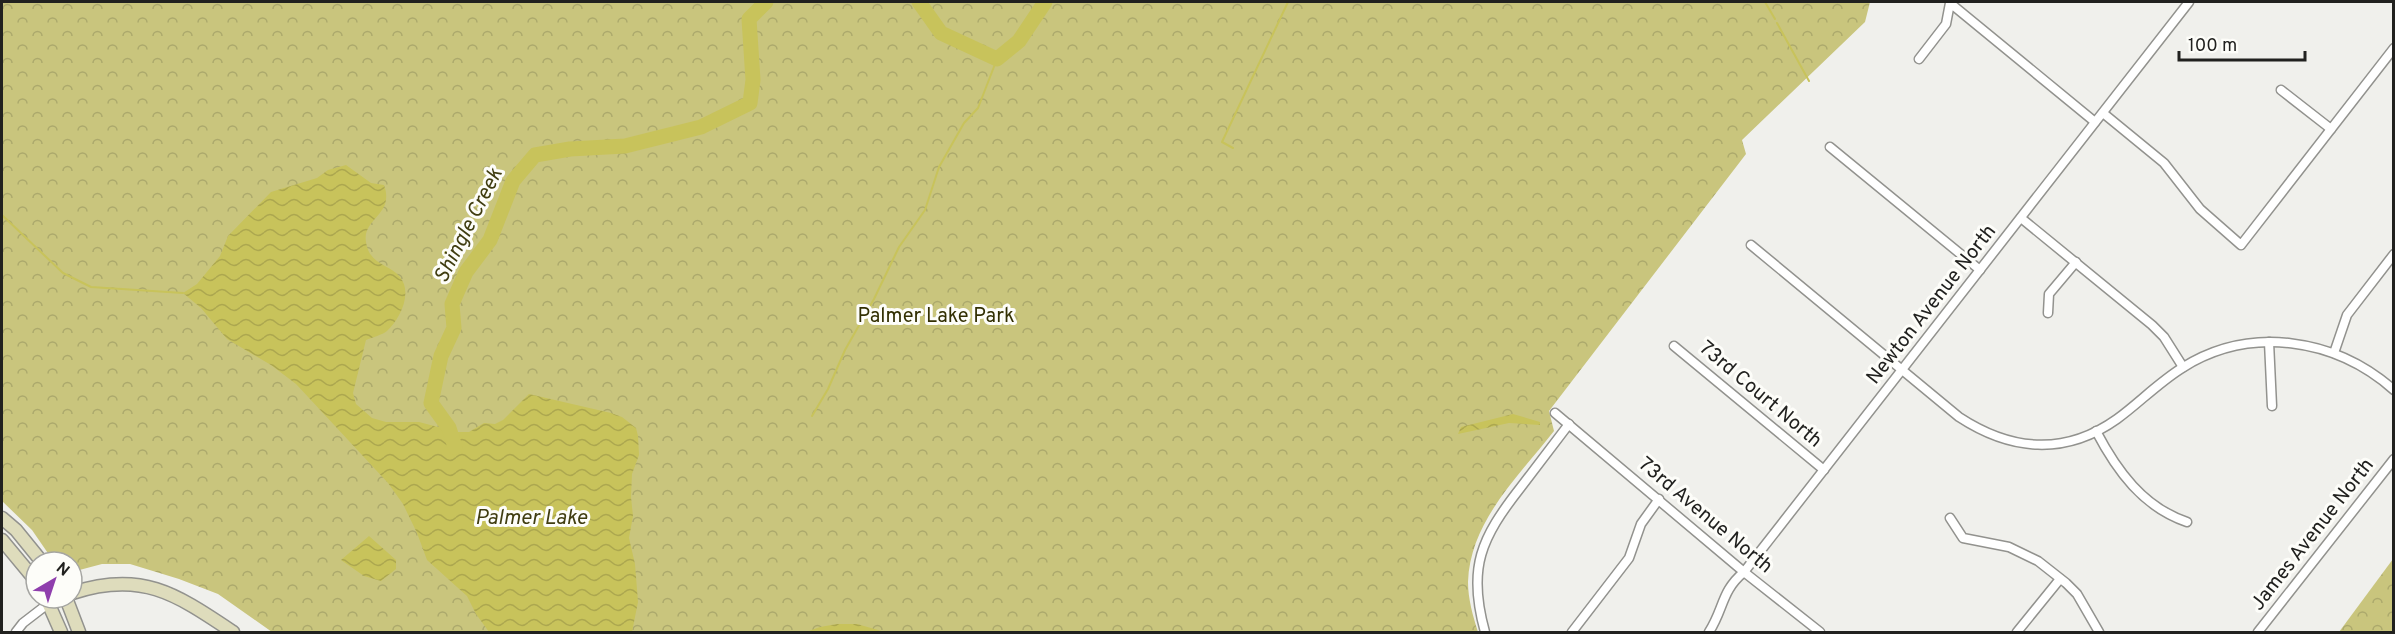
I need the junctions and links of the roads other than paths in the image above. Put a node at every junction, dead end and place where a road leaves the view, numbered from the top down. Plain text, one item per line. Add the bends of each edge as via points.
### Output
1 (2189, 2) edge
2 (1950, 3) edge
3 (2394, 48) edge
4 (1919, 59) dead end
5 (2281, 90) dead end
6 (2103, 113) junction
7 (2095, 122) junction
8 (2331, 129) junction
9 (1830, 147) dead end
10 (2021, 218) junction
11 (1751, 244) dead end
12 (2394, 254) edge
13 (2076, 262) junction
14 (1980, 270) junction
15 (2048, 313) dead end
16 (2269, 342) junction
17 (1674, 346) dead end
18 (2334, 353) junction
19 (2183, 367) junction
20 (1902, 371) junction
21 (2394, 390) edge
22 (2272, 406) dead end
23 (1555, 413) dead end
24 (1569, 424) junction
25 (2096, 431) junction
26 (2394, 459) edge
27 (1824, 470) junction
28 (1659, 499) junction
29 (2, 518) edge
30 (1950, 518) dead end
31 (2187, 522) dead end
32 (2, 540) edge
33 (32, 550) edge
34 (24, 567) edge
35 (1744, 572) junction
36 (2060, 579) junction
37 (84, 589) edge
38 (39, 610) edge
39 (55, 610) edge
40 (70, 610) edge
41 (16, 633) edge
42 (61, 633) edge
43 (79, 633) edge
44 (233, 633) edge
45 (1485, 633) edge
46 (1572, 633) edge
47 (1709, 633) edge
48 (1820, 633) edge
49 (2017, 633) edge
50 (2099, 633) edge
51 (2258, 633) edge

1 - 6 street, Newton Avenue North
2 - 4 street via 1946,24
2 - 7 street
3 - 8 street
5 - 8 street
6 - 7 street, Newton Avenue North
6 - 8 street via 2164,164 2200,209 2241,245
7 - 10 street, Newton Avenue North
9 - 14 street
10 - 13 street
10 - 14 street, Newton Avenue North
11 - 20 street
12 - 18 street via 2348,315
13 - 15 street via 2049,294
13 - 19 street via 2164,337
14 - 20 street, Newton Avenue North
16 - 18 street via 2308,345
16 - 19 street via 2232,346
16 - 22 street
17 - 27 street, 73rd Court North
18 - 21 street via 2356,363
19 - 25 street
20 - 25 street via 1959,417 1996,438 2059,444
20 - 27 street, Newton Avenue North
23 - 24 street, 73rd Avenue North
24 - 28 street, 73rd Avenue North
24 - 45 street via 1489,530 1477,582
25 - 31 street via 2128,482 2167,515
26 - 51 street, James Avenue North
27 - 35 street, Newton Avenue North
28 - 35 street, 73rd Avenue North
28 - 46 street via 1641,524 1629,558
29 - 33 street
30 - 36 street via 1963,538 2024,553
32 - 34 street
35 - 47 street, Newton Avenue North via 1727,590
35 - 48 street, 73rd Avenue North
36 - 49 street
36 - 50 street via 2077,594
37 - 44 street via 101,584 142,585 176,596
38 - 41 street
39 - 42 street
40 - 43 street

